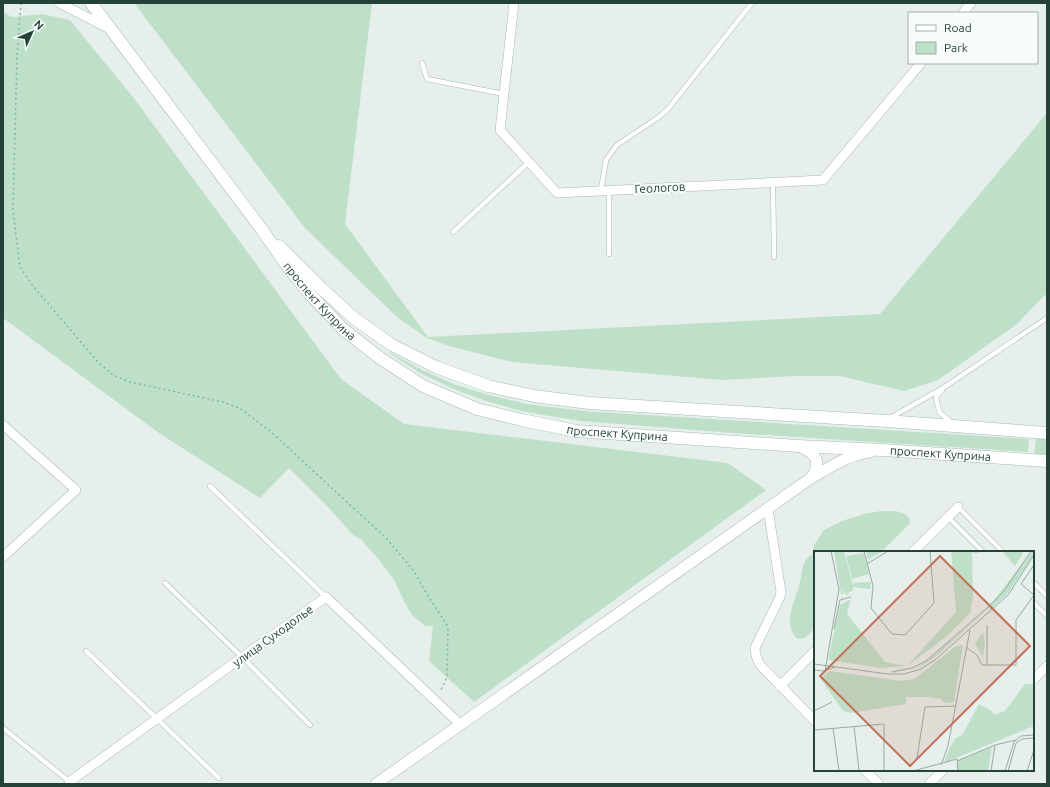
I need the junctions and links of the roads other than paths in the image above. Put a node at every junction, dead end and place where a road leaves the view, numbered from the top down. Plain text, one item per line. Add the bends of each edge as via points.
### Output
1 (59, 3) edge
2 (91, 3) edge
3 (514, 3) edge
4 (752, 3) edge
5 (971, 3) edge
6 (964, 12) edge
7 (110, 29) junction
8 (422, 63) dead end
9 (920, 64) edge
10 (504, 94) junction
11 (529, 162) junction
12 (773, 182) junction
13 (605, 190) junction
14 (260, 227) junction
15 (453, 232) dead end
16 (609, 254) dead end
17 (774, 257) dead end
18 (1047, 318) edge
19 (943, 388) junction
20 (886, 421) junction
21 (3, 425) edge
22 (966, 427) junction
23 (1047, 433) edge
24 (798, 446) junction
25 (883, 450) junction
26 (1047, 461) edge
27 (812, 478) junction
28 (210, 486) dead end
29 (958, 507) joint
30 (768, 509) junction
31 (948, 517) junction
32 (914, 551) edge
33 (982, 551) edge
34 (1002, 551) edge
35 (3, 557) edge
36 (165, 583) dead end
37 (1034, 583) edge
38 (1047, 596) edge
39 (326, 597) junction
40 (1034, 603) edge
41 (1047, 616) edge
42 (86, 651) dead end
43 (814, 652) edge
44 (242, 658) junction
45 (1047, 666) edge
46 (1034, 679) edge
47 (780, 686) junction
48 (157, 718) junction
49 (814, 719) edge
50 (310, 725) dead end
51 (461, 725) junction
52 (3, 728) edge
53 (866, 771) edge
54 (942, 771) edge
55 (219, 778) dead end
56 (71, 783) edge
57 (376, 784) edge
58 (879, 784) edge
59 (929, 784) edge

1 - 7 street
2 - 7 main road, проспект Куприна
3 - 10 street, Геологов
4 - 13 lane via 668,109 617,145 606,160
5 - 6 street
7 - 14 main road, проспект Куприна
8 - 10 lane via 427,78
9 - 12 street, Геологов via 823,180
10 - 11 street, Геологов via 500,130
11 - 13 street, Геологов via 556,193
11 - 15 lane
12 - 13 street, Геологов
12 - 17 lane
13 - 16 lane
14 - 20 main road, проспект Куприна via 355,319 392,345 436,367 488,386 534,396 589,403
14 - 24 main road, проспект Куприна via 309,293 344,330 380,358 423,386 476,408 576,431
18 - 19 lane
19 - 20 lane
19 - 22 lane via 936,397 940,413 952,423
20 - 22 main road, проспект Куприна
21 - 35 street via 76,490
22 - 23 main road, проспект Куприна
24 - 25 main road, проспект Куприна
24 - 27 street via 814,454 817,461
25 - 26 main road, проспект Куприна
25 - 27 street via 861,453 844,459
27 - 30 street
28 - 39 lane
29 - 31 street
29 - 34 lane
30 - 47 street via 781,592 755,653 761,666
30 - 51 street
31 - 32 street
31 - 33 lane
36 - 44 lane
37 - 38 lane
39 - 44 street, улица Суходолье
39 - 51 street, улица Суходолье
40 - 41 lane
42 - 48 lane
43 - 47 street
44 - 48 street, улица Суходолье
44 - 50 lane
45 - 46 street
47 - 49 street
48 - 55 lane
48 - 56 street, улица Суходолье
51 - 57 street
52 - 56 lane
53 - 58 street
54 - 59 street

